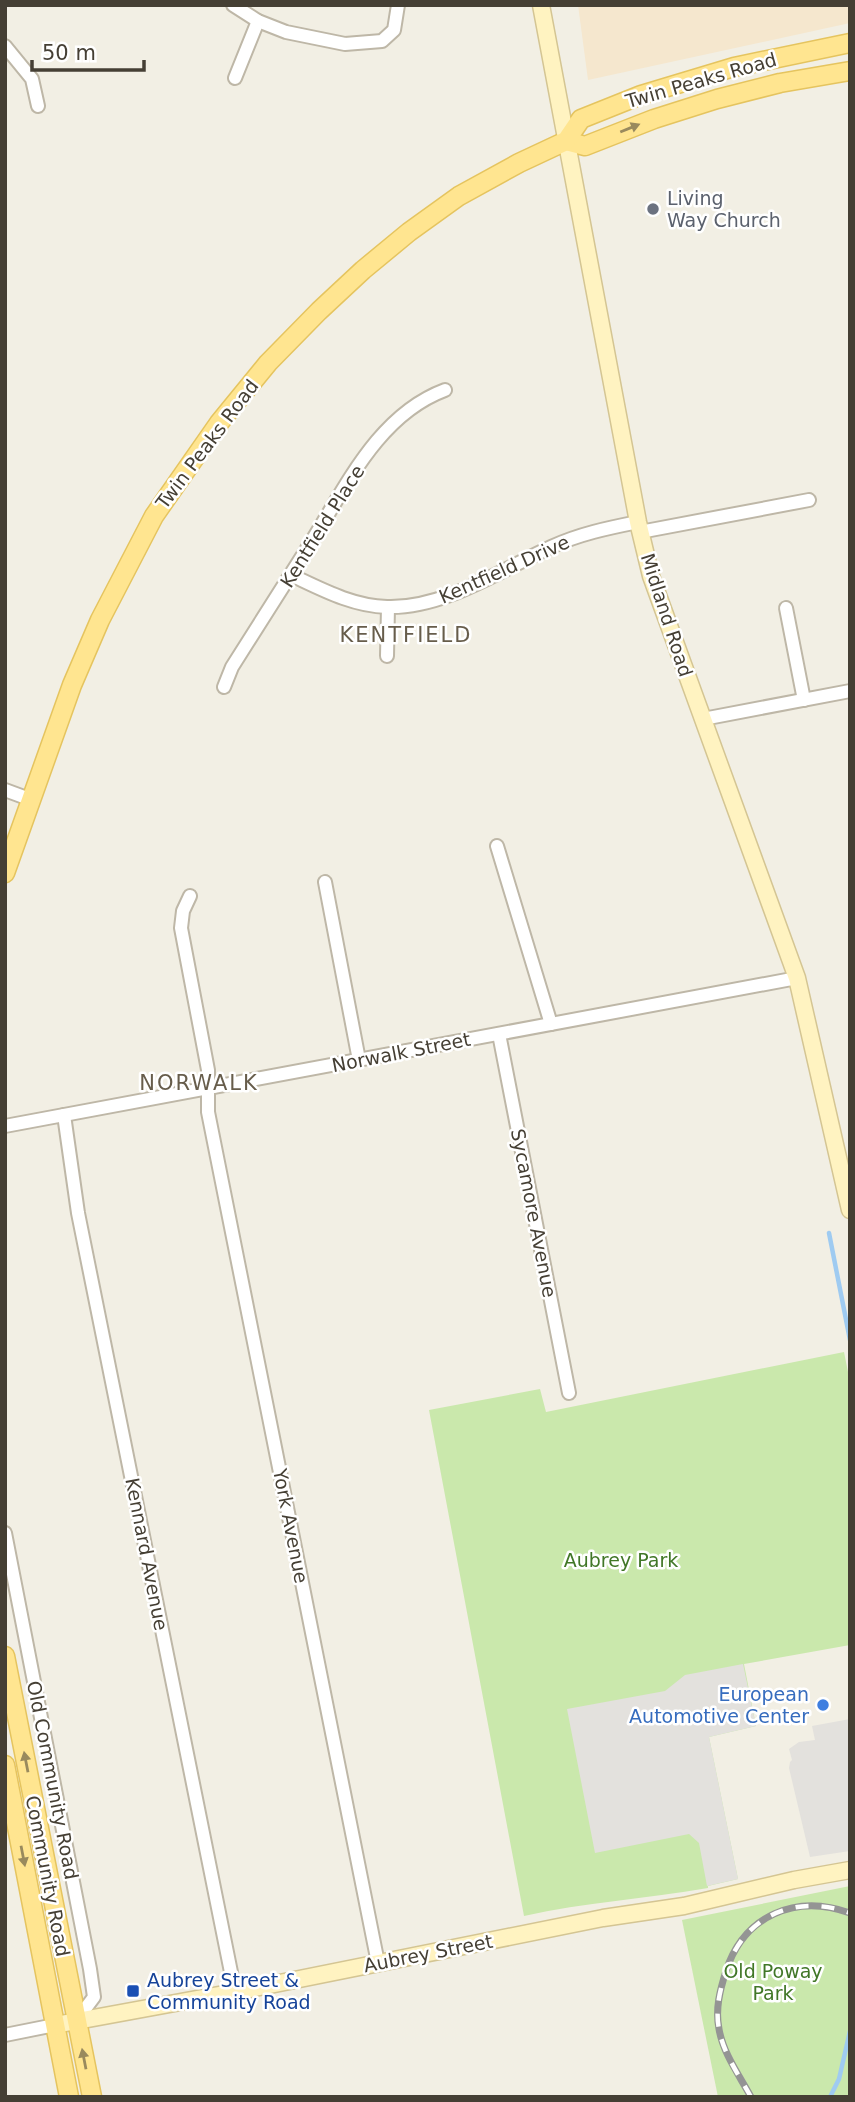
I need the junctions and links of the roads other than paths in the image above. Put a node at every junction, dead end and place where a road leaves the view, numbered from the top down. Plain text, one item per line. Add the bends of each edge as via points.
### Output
1 (233, 5) edge
2 (398, 5) edge
3 (541, 5) edge
4 (258, 21) junction
5 (850, 43) edge
6 (5, 46) edge
7 (850, 71) edge
8 (235, 78) dead end
9 (38, 106) dead end
10 (566, 141) junction
11 (446, 390) dead end
12 (809, 500) dead end
13 (639, 527) junction
14 (291, 575) junction
15 (388, 607) junction
16 (786, 608) dead end
17 (387, 656) dead end
18 (224, 687) dead end
19 (850, 691) edge
20 (804, 700) junction
21 (703, 719) junction
22 (5, 790) edge
23 (32, 800) junction
24 (496, 846) dead end
25 (5, 873) edge
26 (325, 882) dead end
27 (190, 896) dead end
28 (797, 978) junction
29 (551, 1024) junction
30 (499, 1034) junction
31 (359, 1060) junction
32 (207, 1088) junction
33 (64, 1115) junction
34 (5, 1126) edge
35 (850, 1210) edge
36 (569, 1392) dead end
37 (5, 1533) edge
38 (5, 1656) edge
39 (5, 1765) edge
40 (850, 1870) edge
41 (378, 1963) junction
42 (235, 1992) junction
43 (76, 2021) junction
44 (55, 2025) junction
45 (5, 2035) edge
46 (69, 2097) edge
47 (92, 2097) edge

1 - 4 street
2 - 4 street via 394,30 373,43 345,44
3 - 10 main road, Midland Road
4 - 8 street
5 - 10 main road, Twin Peaks Road via 734,66 641,95 581,118
6 - 9 street via 32,79
10 -> 7 main road, Twin Peaks Road via 585,146 717,99
10 - 13 main road, Midland Road
10 - 23 main road, Twin Peaks Road via 459,196 408,232 319,311 219,423 154,516 100,620
11 - 14 street, Kentfield Place via 415,405 377,440
12 - 13 street, Kentfield Drive
13 - 15 street, Kentfield Drive via 577,536 457,593
13 - 21 main road, Midland Road via 654,585
14 - 15 street, Kentfield Drive via 334,595
14 - 18 street, Kentfield Place
15 - 17 street
16 - 20 street
19 - 20 street
20 - 21 street
21 - 28 main road, Midland Road
22 - 23 street
23 - 25 main road, Twin Peaks Road
24 - 29 street
26 - 31 street
27 - 32 street, York Avenue via 181,928 208,1070
28 - 29 street, Norwalk Street
28 - 35 main road, Midland Road
29 - 30 street, Norwalk Street
30 - 31 street, Norwalk Street
30 - 36 street, Sycamore Avenue
31 - 32 street, Norwalk Street
32 - 33 street, Norwalk Street
32 - 41 street, York Avenue
33 - 34 street, Norwalk Street
33 - 42 street, Kennard Avenue via 78,1213
37 - 43 street, Old Community Road via 90,1969 94,1997
43 -> 38 main road, Community Road
39 -> 44 main road, Community Road
40 - 41 main road, Aubrey Street via 676,1908
41 - 42 main road, Aubrey Street
42 - 43 main road, Aubrey Street
43 - 44 main road, Aubrey Street
47 -> 43 main road, Community Road
44 - 45 street, Aubrey Street
44 - 46 main road, Community Road

